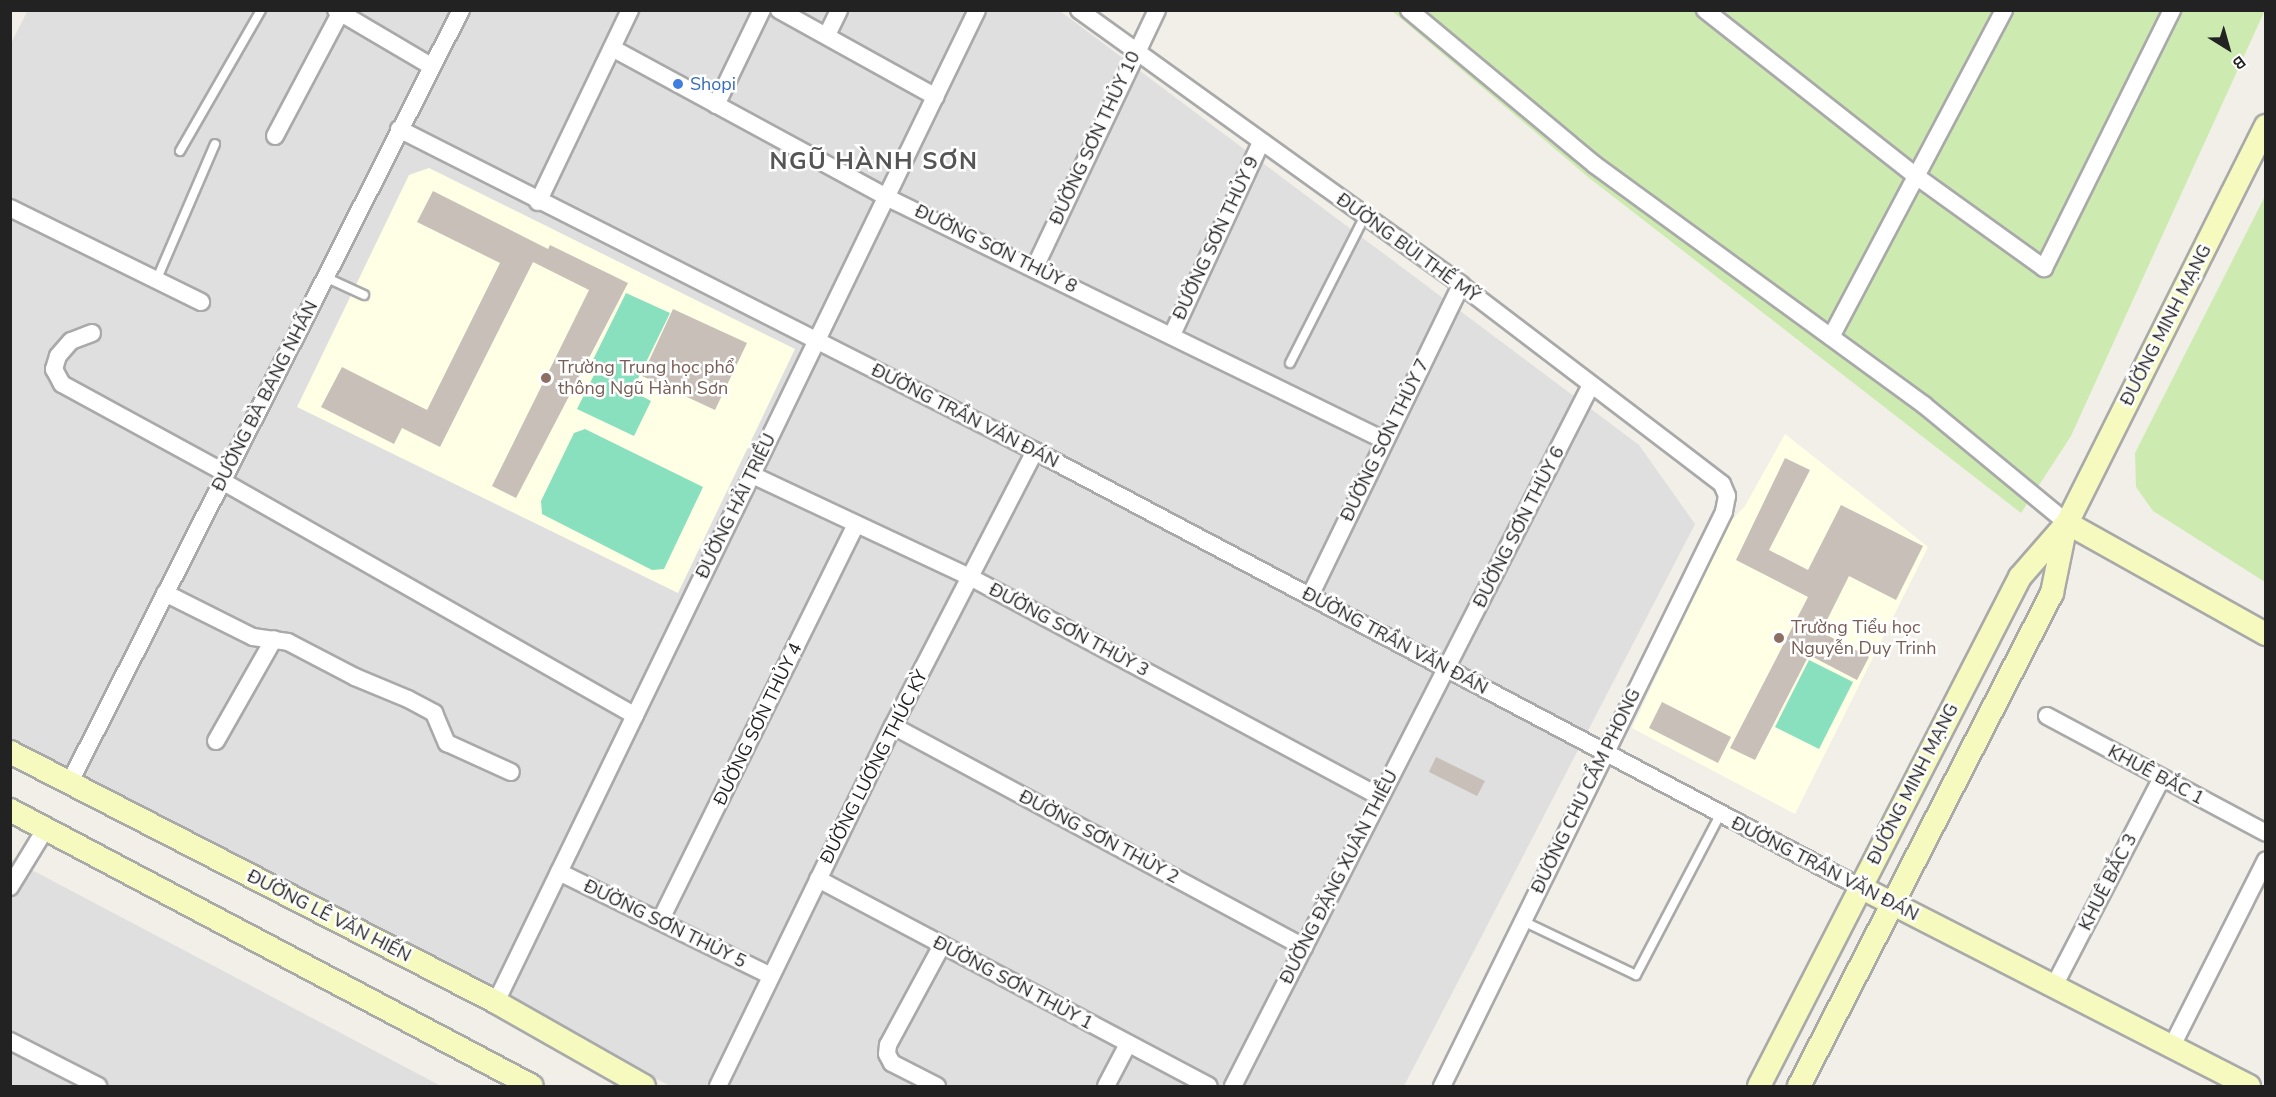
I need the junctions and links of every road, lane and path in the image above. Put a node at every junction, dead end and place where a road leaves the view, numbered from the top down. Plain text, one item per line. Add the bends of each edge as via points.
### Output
1 (261, 10) edge
2 (461, 10) edge
3 (630, 10) edge
4 (762, 10) edge
5 (779, 10) edge
6 (839, 10) edge
7 (977, 10) edge
8 (1080, 10) edge
9 (1157, 10) edge
10 (1409, 10) edge
11 (1705, 10) edge
12 (2172, 10) edge
13 (2003, 11) edge
14 (338, 12) edge
15 (827, 35) junction
16 (612, 48) junction
17 (1136, 50) junction
18 (431, 66) junction
19 (936, 97) junction
20 (716, 105) junction
21 (2265, 126) edge
22 (399, 129) junction
23 (274, 136) dead end
24 (1261, 142) junction
25 (215, 144) dead end
26 (180, 151) dead end
27 (1916, 176) junction
28 (888, 198) junction
29 (538, 202) junction
30 (10, 208) edge
31 (1365, 216) junction
32 (1035, 267) junction
33 (325, 277) junction
34 (156, 281) junction
35 (1461, 285) junction
36 (364, 295) dead end
37 (201, 302) dead end
38 (92, 333) dead end
39 (1172, 335) junction
40 (1831, 337) junction
41 (815, 340) junction
42 (1290, 363) dead end
43 (1591, 385) junction
44 (1384, 440) junction
45 (1035, 451) junction
46 (752, 475) junction
47 (223, 477) junction
48 (1727, 496) joint
49 (2067, 524) junction
50 (855, 526) junction
51 (970, 577) junction
52 (165, 593) junction
53 (1310, 596) junction
54 (2265, 634) edge
55 (274, 639) junction
56 (1446, 668) junction
57 (635, 716) junction
58 (2047, 716) dead end
59 (893, 726) junction
60 (216, 741) dead end
61 (1605, 751) junction
62 (10, 752) edge
63 (512, 772) dead end
64 (2162, 778) junction
65 (70, 782) junction
66 (1380, 797) junction
67 (10, 810) edge
68 (1720, 815) junction
69 (46, 828) junction
70 (2265, 832) edge
71 (2265, 860) edge
72 (559, 872) junction
73 (818, 879) junction
74 (10, 887) edge
75 (1860, 887) junction
76 (1894, 905) junction
77 (1522, 920) junction
78 (660, 921) junction
79 (942, 945) junction
80 (1304, 947) junction
81 (771, 976) junction
82 (2054, 986) junction
83 (496, 1002) junction
84 (10, 1041) edge
85 (1128, 1044) junction
86 (2172, 1046) junction
87 (98, 1086) edge
88 (532, 1086) edge
89 (645, 1086) edge
90 (718, 1086) edge
91 (937, 1086) edge
92 (1106, 1086) edge
93 (1209, 1086) edge
94 (1233, 1086) edge
95 (1442, 1086) edge
96 (1759, 1086) edge
97 (1799, 1086) edge
98 (2249, 1086) edge

1 - 26 lane
2 - 18 street, ĐƯỜNG BÀ BANG NHÃN
3 - 16 street
4 - 20 street
5 - 15 street
6 - 15 street
7 - 19 street, ĐƯỜNG HẢI TRIỀU
8 - 17 street, ĐƯỜNG BÙI THẾ MỸ
9 - 17 street, ĐƯỜNG SƠN THỦY 10
10 - 40 street via 1595,165
11 - 27 street
12 - 27 street via 2044,268
13 - 27 street
14 - 18 street
14 - 23 street
15 - 19 street
16 - 20 street, ĐƯỜNG SƠN THỦY 8
16 - 29 street
17 - 24 street, ĐƯỜNG BÙI THẾ MỸ
17 - 32 street, ĐƯỜNG SƠN THỦY 10
18 - 22 street, ĐƯỜNG BÀ BANG NHÃN
19 - 28 street, ĐƯỜNG HẢI TRIỀU
20 - 28 street, ĐƯỜNG SƠN THỦY 8
21 - 49 street, ĐƯỜNG MINH MẠNG
22 - 29 street, ĐƯỜNG TRẦN VĂN ĐÁN
22 - 33 street, ĐƯỜNG BÀ BANG NHÃN
24 - 31 street, ĐƯỜNG BÙI THẾ MỸ
24 - 39 street, ĐƯỜNG SƠN THỦY 9
25 - 34 lane
27 - 40 street
28 - 32 street, ĐƯỜNG SƠN THỦY 8
28 - 41 street, ĐƯỜNG HẢI TRIỀU
29 - 41 street, ĐƯỜNG TRẦN VĂN ĐÁN
30 - 34 street
31 - 35 street, ĐƯỜNG BÙI THẾ MỸ
31 - 42 lane
32 - 39 street, ĐƯỜNG SƠN THỦY 8
33 - 36 lane
33 - 47 street, ĐƯỜNG BÀ BANG NHÃN
34 - 37 street
35 - 43 street, ĐƯỜNG BÙI THẾ MỸ
35 - 44 street, ĐƯỜNG SƠN THỦY 7
38 - 47 street via 71,340 58,356 54,369 62,384
39 - 44 street, ĐƯỜNG SƠN THỦY 8
40 - 49 street via 1924,405
41 - 45 street, ĐƯỜNG TRẦN VĂN ĐÁN
41 - 46 street, ĐƯỜNG HẢI TRIỀU
43 - 48 street, ĐƯỜNG BÙI THẾ MỸ via 1722,484
43 - 56 street, ĐƯỜNG SƠN THỦY 6
44 - 53 street, ĐƯỜNG SƠN THỦY 7
45 - 51 street, ĐƯỜNG LƯƠNG THÚC KỲ
45 - 53 street, ĐƯỜNG TRẦN VĂN ĐÁN
46 - 50 street, ĐƯỜNG SƠN THỦY 3
46 - 57 street, ĐƯỜNG HẢI TRIỀU
47 - 52 street, ĐƯỜNG BÀ BANG NHÃN
47 - 57 street
48 - 61 street, ĐƯỜNG CHU CẨM PHONG via 1724,512
49 - 54 street
49 - 75 street, ĐƯỜNG MINH MẠNG via 2020,577
49 - 76 street, ĐƯỜNG MINH MẠNG via 2052,593
50 - 51 street, ĐƯỜNG SƠN THỦY 3
50 - 78 street, ĐƯỜNG SƠN THỦY 4
51 - 59 street, ĐƯỜNG LƯƠNG THÚC KỲ
51 - 66 street, ĐƯỜNG SƠN THỦY 3
52 - 55 street via 253,637
52 - 65 street, ĐƯỜNG BÀ BANG NHÃN
53 - 56 street, ĐƯỜNG TRẦN VĂN ĐÁN
55 - 60 street
55 - 63 street via 297,646 434,713 447,743
56 - 61 street, ĐƯỜNG TRẦN VĂN ĐÁN
56 - 66 street, ĐƯỜNG ĐẶNG XUÂN THIỀU
57 - 72 street, ĐƯỜNG HẢI TRIỀU
58 - 64 street, KHUÊ BẮC 1
59 - 73 street, ĐƯỜNG LƯƠNG THÚC KỲ
59 - 80 street, ĐƯỜNG SƠN THỦY 2
61 - 68 street, ĐƯỜNG TRẦN VĂN ĐÁN
61 - 77 street, ĐƯỜNG CHU CẨM PHONG
62 - 65 street, ĐƯỜNG LÊ VĂN HIẾN
64 - 70 street, KHUÊ BẮC 1
64 - 82 street, KHUÊ BẮC 3
65 - 83 street, ĐƯỜNG LÊ VĂN HIẾN
66 - 80 street, ĐƯỜNG ĐẶNG XUÂN THIỀU
67 - 69 street
68 - 75 street, ĐƯỜNG TRẦN VĂN ĐÁN
68 - 77 lane via 1636,975
69 - 74 street
69 - 88 street
71 - 86 street
72 - 78 street, ĐƯỜNG SƠN THỦY 5
72 - 83 street, ĐƯỜNG HẢI TRIỀU
73 - 79 street, ĐƯỜNG SƠN THỦY 1
73 - 81 street, ĐƯỜNG LƯƠNG THÚC KỲ
75 - 76 street, ĐƯỜNG TRẦN VĂN ĐÁN
75 - 96 street, ĐƯỜNG MINH MẠNG
76 - 82 street, ĐƯỜNG TRẦN VĂN ĐÁN
76 - 97 street, ĐƯỜNG MINH MẠNG
77 - 95 street, ĐƯỜNG CHU CẨM PHONG
78 - 81 street, ĐƯỜNG SƠN THỦY 5
79 - 85 street, ĐƯỜNG SƠN THỦY 1
79 - 91 street via 888,1045 887,1054 892,1063
80 - 94 street, ĐƯỜNG ĐẶNG XUÂN THIỀU
81 - 90 street, ĐƯỜNG LƯƠNG THÚC KỲ
82 - 86 street, ĐƯỜNG TRẦN VĂN ĐÁN
83 - 89 street, ĐƯỜNG LÊ VĂN HIẾN
84 - 87 street
85 - 92 street
85 - 93 street, ĐƯỜNG SƠN THỦY 1
86 - 98 street, ĐƯỜNG TRẦN VĂN ĐÁN

